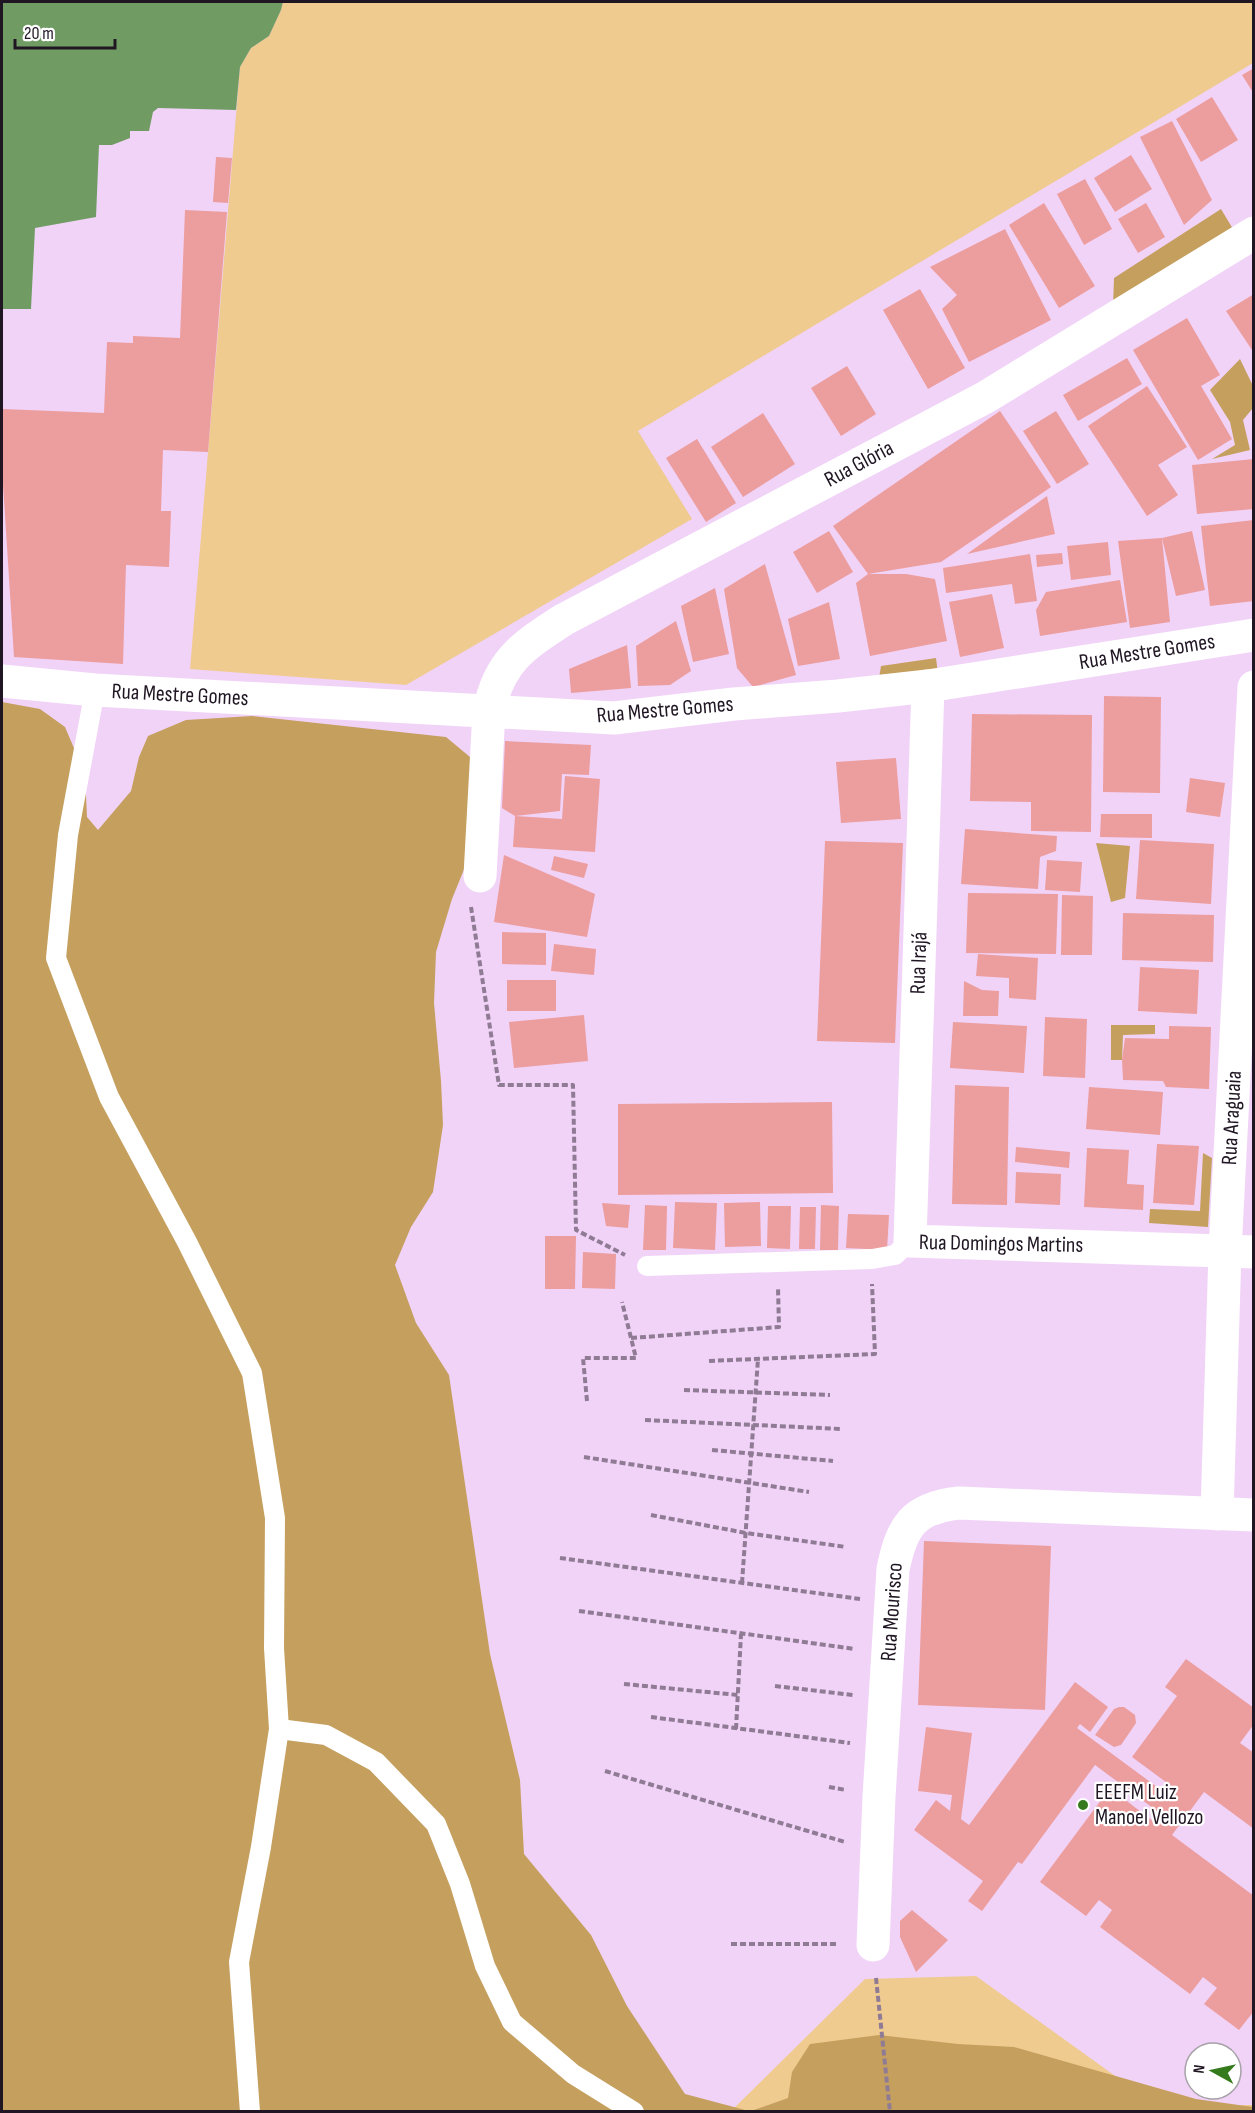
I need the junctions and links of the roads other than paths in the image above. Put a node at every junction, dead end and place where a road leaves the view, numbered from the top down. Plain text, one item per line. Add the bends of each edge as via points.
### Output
1 (1254, 232) edge
2 (1254, 635) edge
3 (2, 681) edge
4 (928, 686) junction
5 (1254, 687) edge
6 (95, 690) junction
7 (489, 711) junction
8 (480, 876) road end
9 (910, 1240) junction
10 (1239, 1252) edge
11 (647, 1266) road end
12 (1217, 1514) junction
13 (1254, 1515) edge
14 (279, 1729) junction
15 (873, 1944) road end
16 (250, 2112) edge
17 (634, 2112) edge

1 - 7 street, Rua Glória via 986,397 563,620 531,641 508,663 493,690
2 - 4 street, Rua Mestre Gomes
3 - 6 street, Rua Mestre Gomes
4 - 7 street, Rua Mestre Gomes via 614,718
4 - 9 street, Rua Irajá
5 - 10 street, Rua Araguaia
6 - 7 street, Rua Mestre Gomes
6 - 14 lane via 68,835 56,958 109,1097 252,1373 275,1518 274,1648
7 - 8 street, Rua Glória
9 - 10 street, Rua Domingos Martins
9 - 11 lane, Rua Domingos Martins via 895,1255 872,1259
10 - 12 street, Rua Araguaia
12 - 13 street, Rua Mourisco
12 - 15 street, Rua Mourisco via 959,1503 939,1505 910,1523 899,1542 893,1569
14 - 16 lane via 239,1962
14 - 17 lane via 326,1735 376,1762 436,1824 460,1884 485,1966 512,2022 573,2074

